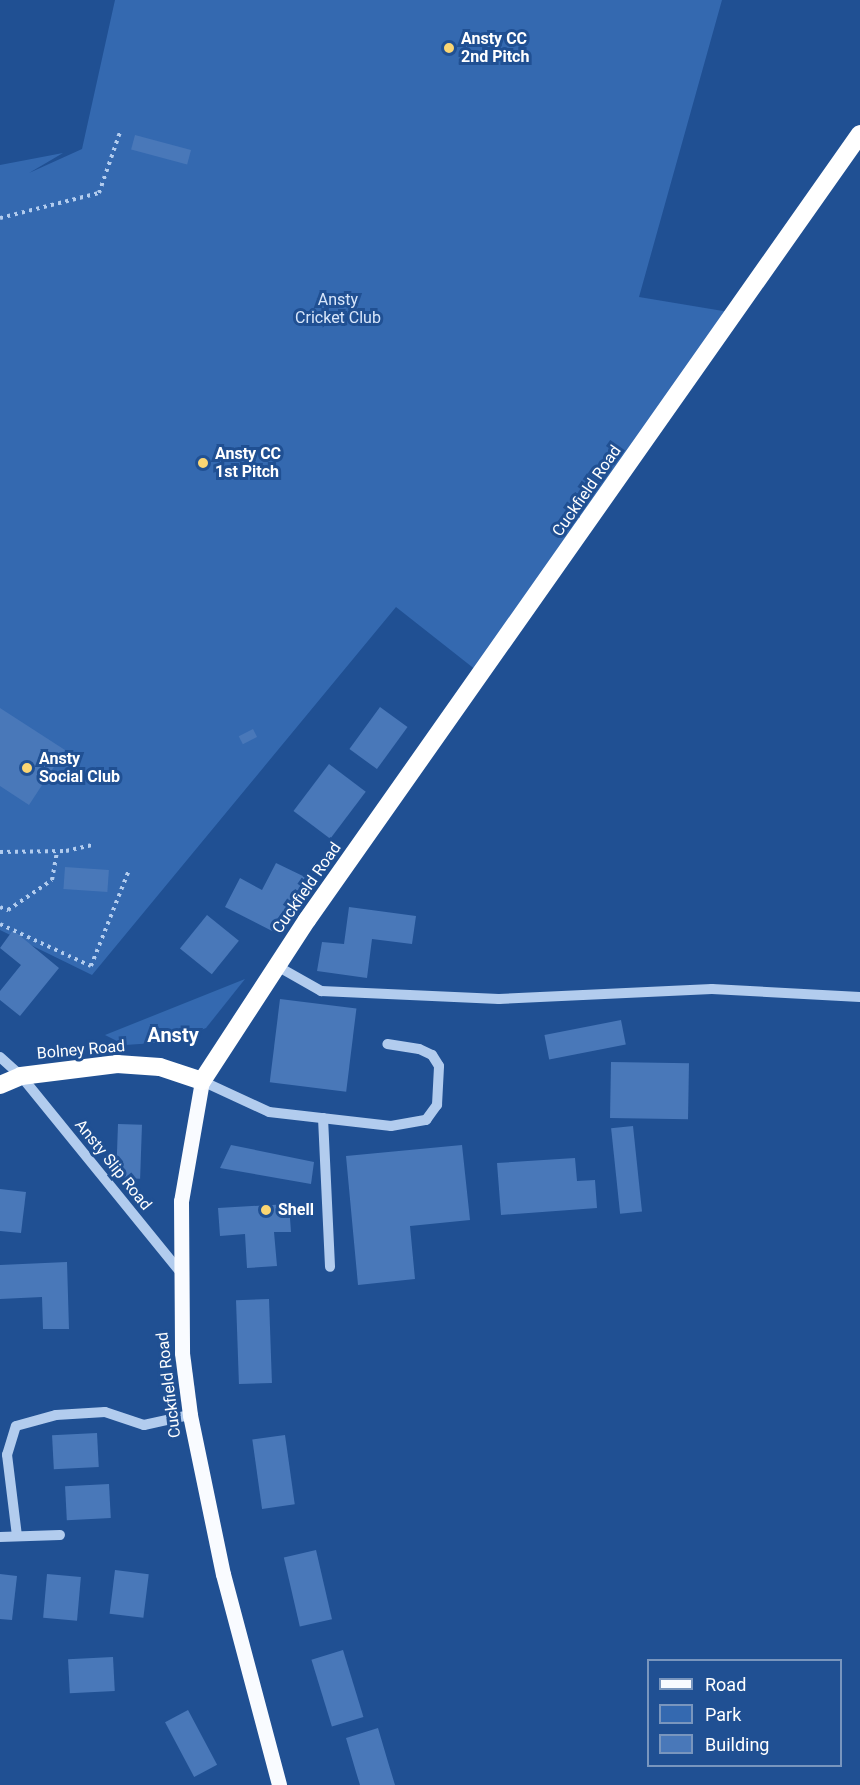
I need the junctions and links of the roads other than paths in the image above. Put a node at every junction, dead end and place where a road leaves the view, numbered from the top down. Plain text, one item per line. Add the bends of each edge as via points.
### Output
1 (860, 134) edge
2 (277, 966) junction
3 (860, 997) edge
4 (387, 1044) dead end
5 (0, 1057) edge
6 (21, 1076) junction
7 (202, 1081) junction
8 (0, 1085) edge
9 (323, 1118) junction
10 (330, 1267) dead end
11 (181, 1273) junction
12 (190, 1415) junction
13 (60, 1534) dead end
14 (17, 1536) junction
15 (0, 1537) edge
16 (279, 1785) edge

1 - 2 highway, Cuckfield Road
2 - 3 street via 321,991 499,999 712,989
2 - 7 highway, Cuckfield Road
4 - 9 street via 418,1049 432,1055 439,1066 437,1105 426,1120 391,1126
5 - 6 street, Ansty Slip Road
6 - 7 highway, Bolney Road via 117,1064 160,1067
6 - 8 highway, Bolney Road
6 - 11 street, Ansty Slip Road
7 - 9 street via 269,1112
7 - 11 main road, Cuckfield Road via 181,1201
9 - 10 street
11 - 12 main road, Cuckfield Road via 182,1353
12 - 14 street via 144,1425 105,1412 85,1413 16,1426 7,1455
12 - 16 main road, Cuckfield Road via 224,1574
13 - 14 street
14 - 15 street

